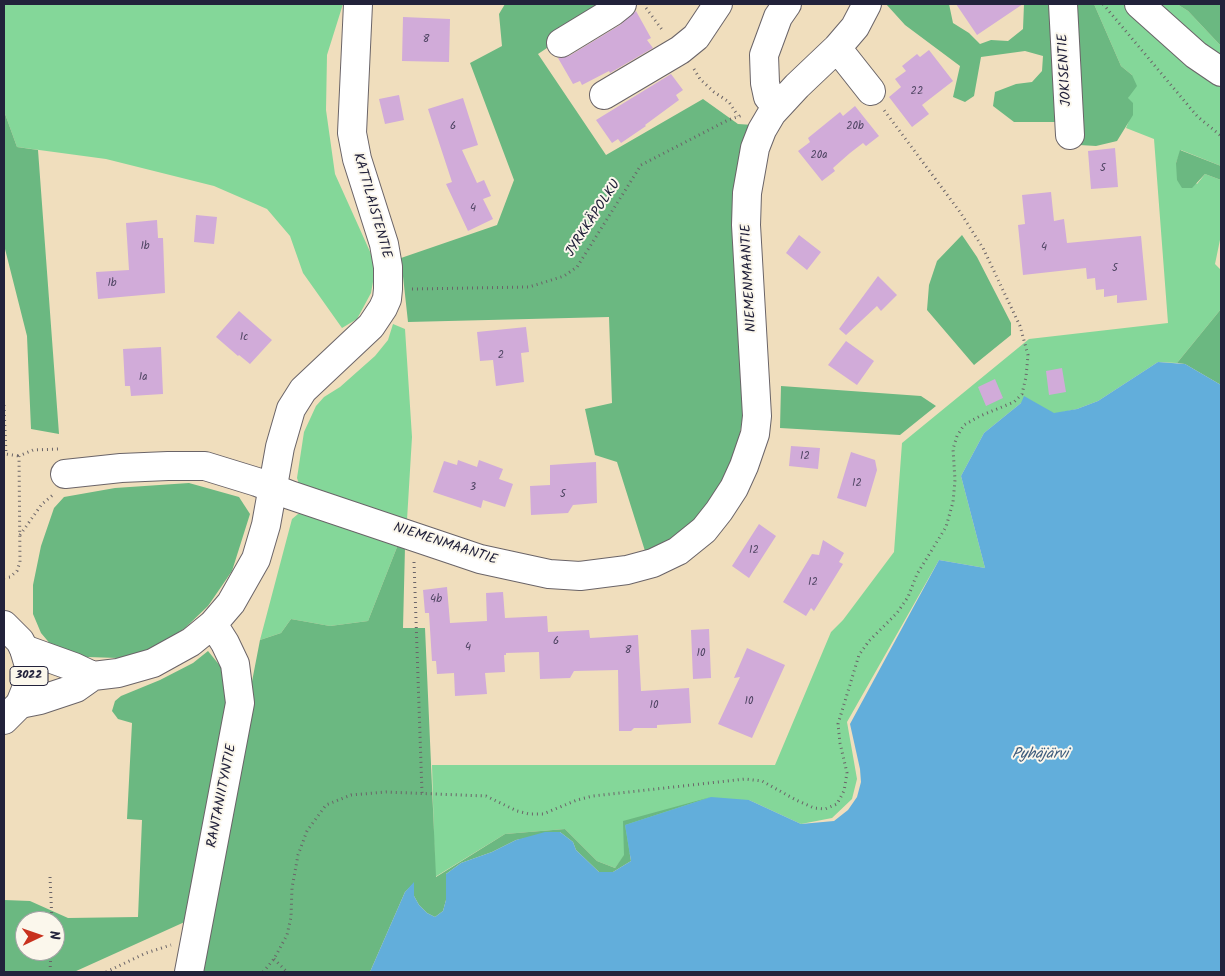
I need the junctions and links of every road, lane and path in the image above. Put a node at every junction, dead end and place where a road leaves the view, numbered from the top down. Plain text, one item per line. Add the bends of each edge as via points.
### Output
1 (358, 4) edge
2 (622, 4) edge
3 (643, 4) edge
4 (718, 4) edge
5 (787, 4) edge
6 (867, 4) edge
7 (1063, 4) edge
8 (1104, 4) edge
9 (1139, 4) edge
10 (661, 28) dead end
11 (562, 43) dead end
12 (837, 48) junction
13 (1221, 72) edge
14 (700, 79) dead end
15 (871, 91) joint
16 (604, 95) dead end
17 (777, 107) junction
18 (745, 114) dead end
19 (738, 116) junction
20 (1070, 135) dead end
21 (1221, 136) edge
22 (410, 289) dead end
23 (4, 405) edge
24 (19, 456) dead end
25 (65, 474) joint
26 (274, 488) junction
27 (413, 536) junction
28 (19, 537) dead end
29 (213, 624) junction
30 (10, 629) edge
31 (93, 676) junction
32 (12, 712) edge
33 (422, 793) junction
34 (50, 877) dead end
35 (53, 911) edge
36 (194, 942) junction
37 (274, 959) junction
38 (111, 971) edge
39 (106, 972) edge
40 (189, 972) edge
41 (262, 972) edge
42 (287, 972) edge

1 - 26 street, KATTILAISTENTIE via 352,134 384,244 388,267 386,299 371,326 303,390 290,409
2 - 11 street
3 - 10 path
4 - 16 street via 696,37 680,50
5 - 17 street via 778,17 764,55 764,83 768,97
6 - 12 street, NIEMENMAANTIE via 855,27
7 - 20 street, JOKISENTIE
8 - 21 path via 1197,116
9 - 13 street via 1196,55
12 - 15 street
12 - 17 street, NIEMENMAANTIE
14 - 19 path via 729,102
15 - 33 path via 984,248 1020,326 1028,355 1022,394 1014,402 964,426 957,436 953,449 953,502 946,527 917,574 908,597 859,654 838,724 847,773 844,791 836,804 824,809 814,808 762,781 745,779 593,796 543,814 517,811 486,796
17 - 27 street, NIEMENMAANTIE via 755,148 747,193 757,416 754,434 734,488 704,530 678,551 654,564 580,576 549,574 480,559
18 - 19 path, JYRKKÄPOLKU
19 - 22 path, JYRKKÄPOLKU via 641,166 577,267 564,276 529,287
23 - 24 path via 6,454
25 - 26 street, NIEMENMAANTIE via 121,468 205,466
25 - 28 path via 56,492 42,504
26 - 27 street, NIEMENMAANTIE
26 - 29 street via 256,559 231,604
27 - 33 path
29 - 31 street via 191,642 153,663
29 - 36 street, RANTANIITYNTIE via 235,664 240,703
30 - 31 street
30 - 32 street, 3022 via 29,666 28,684
31 - 32 street via 76,688
33 - 37 path via 351,795 326,805 307,831 298,855 288,934
34 - 35 path
36 - 38 path via 165,946
36 - 40 street, RANTANIITYNTIE
37 - 41 path
37 - 42 path
38 - 39 path

